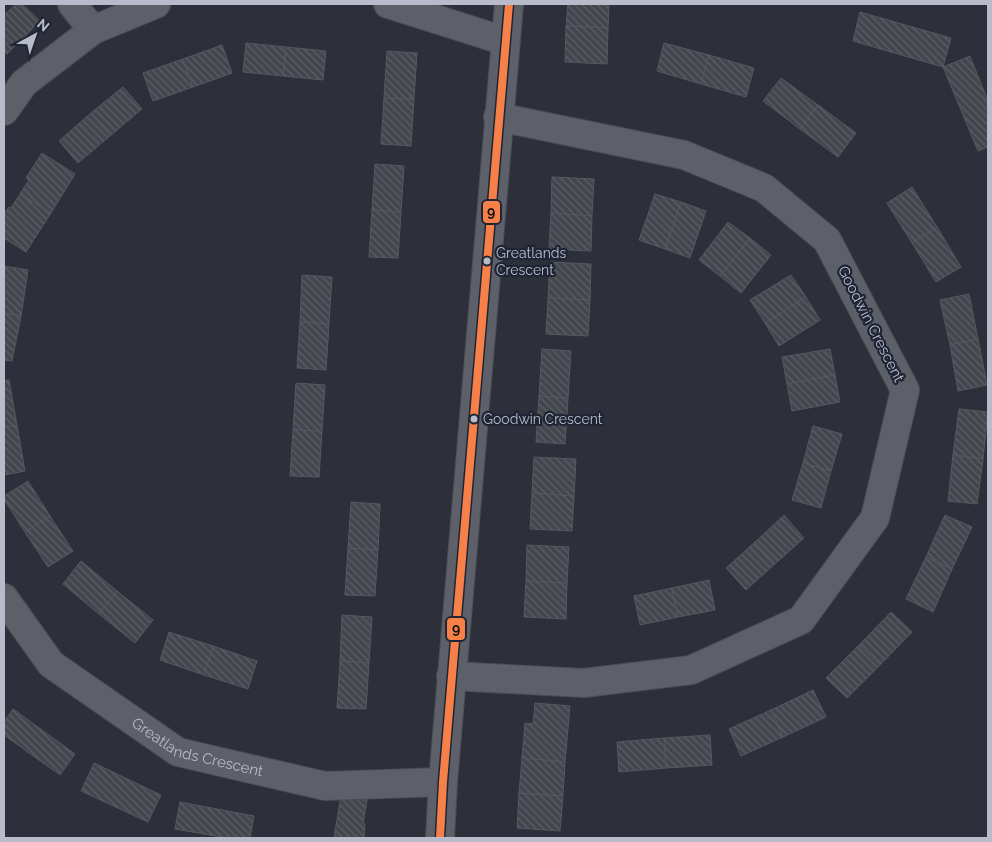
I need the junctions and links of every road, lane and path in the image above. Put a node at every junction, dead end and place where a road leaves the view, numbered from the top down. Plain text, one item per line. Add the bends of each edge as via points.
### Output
1 (72, 4) edge
2 (156, 4) edge
3 (388, 4) edge
4 (509, 4) edge
5 (93, 30) junction
6 (505, 41) junction
7 (4, 111) edge
8 (498, 118) junction
9 (4, 598) edge
10 (451, 676) junction
11 (442, 782) junction
12 (440, 838) edge

1 - 5 street
2 - 5 street
3 - 6 street
4 - 6 street
5 - 7 street via 24,83
6 - 8 street
8 - 10 street
8 - 10 street, Goodwin Crescent via 684,155 764,188 827,240 904,390 875,518 801,620 691,670 584,682
9 - 11 street, Greatlands Crescent via 51,664 178,752 326,786
10 - 11 street
11 - 12 street

